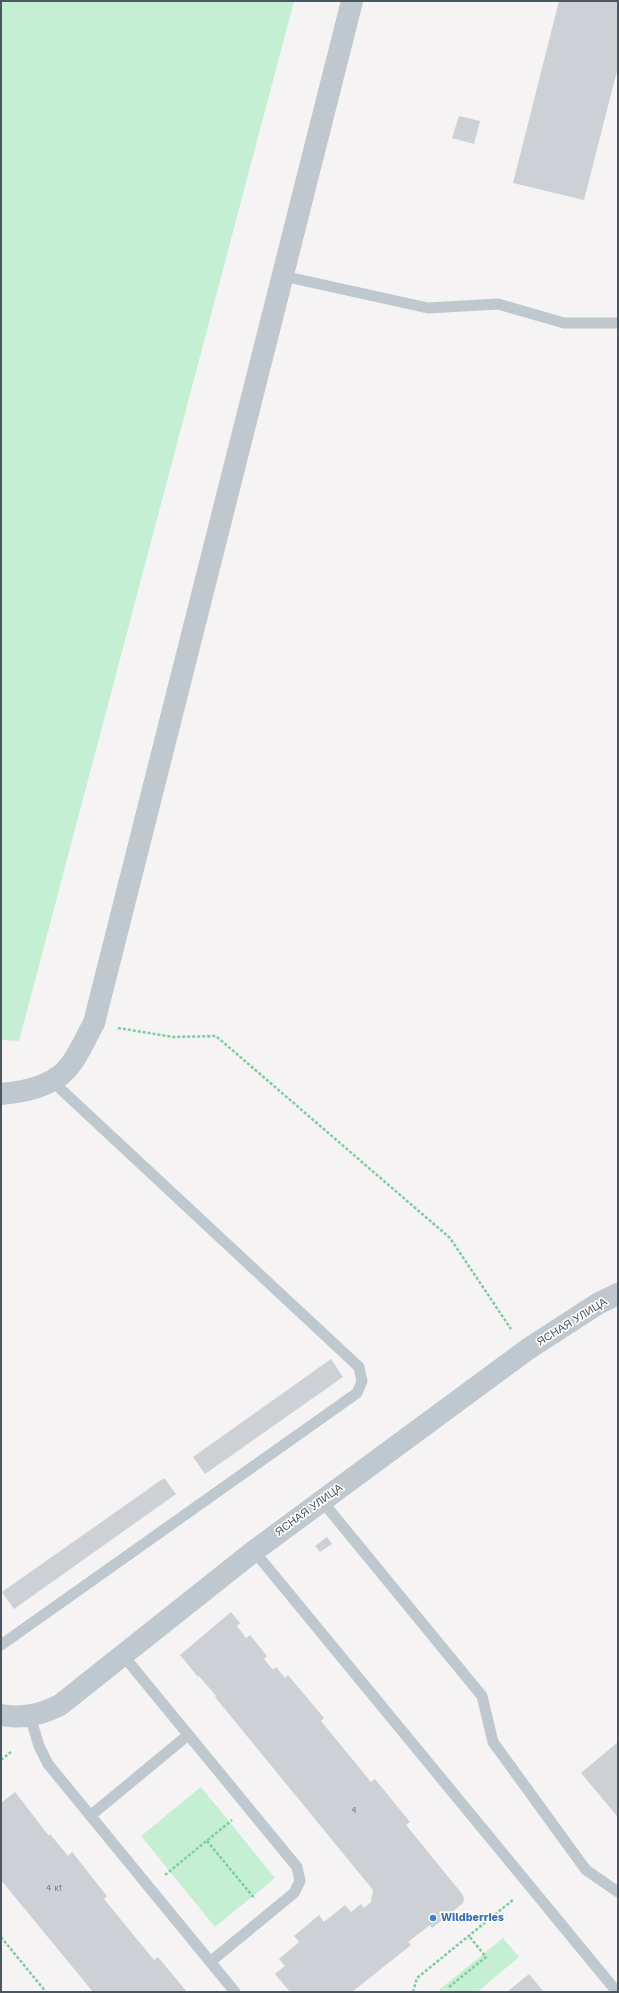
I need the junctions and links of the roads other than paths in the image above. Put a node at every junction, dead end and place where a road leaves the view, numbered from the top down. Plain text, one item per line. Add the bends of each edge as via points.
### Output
1 (352, 1) edge
2 (283, 276) junction
3 (618, 323) edge
4 (52, 1081) junction
5 (1, 1094) edge
6 (618, 1294) edge
7 (322, 1501) junction
8 (254, 1550) junction
9 (1, 1645) edge
10 (122, 1654) junction
11 (1, 1715) edge
12 (30, 1716) junction
13 (188, 1735) junction
14 (90, 1816) junction
15 (618, 1892) edge
16 (210, 1962) junction
17 (235, 1992) edge
18 (617, 1992) edge

1 - 2 street
2 - 3 lane via 428,308 498,304 564,323
2 - 4 street via 94,1023 70,1065
4 - 5 street via 23,1092
4 - 9 lane via 359,1367 362,1381 357,1393
6 - 7 street, ЯСНАЯ УЛИЦА via 599,1303 528,1349
7 - 8 street, ЯСНАЯ УЛИЦА
7 - 15 lane via 482,1696 493,1742 586,1870
8 - 10 street, ЯСНАЯ УЛИЦА
8 - 18 lane
10 - 12 street, ЯСНАЯ УЛИЦА via 60,1705 46,1713
10 - 13 lane
11 - 12 street, ЯСНАЯ УЛИЦА
12 - 14 lane via 39,1746 48,1764
13 - 14 lane
13 - 16 lane via 297,1867 300,1880 294,1893
14 - 16 lane
16 - 17 lane

